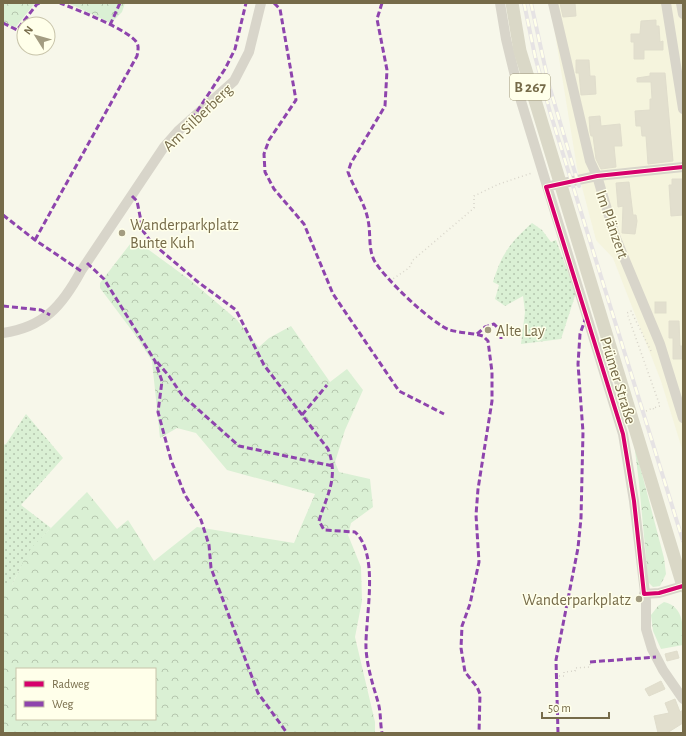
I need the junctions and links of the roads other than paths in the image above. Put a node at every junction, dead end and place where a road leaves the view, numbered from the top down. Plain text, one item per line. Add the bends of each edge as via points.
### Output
1 (261, 3) edge
2 (500, 3) edge
3 (512, 3) edge
4 (553, 3) edge
5 (666, 3) edge
6 (681, 3) edge
7 (683, 14) edge
8 (683, 110) edge
9 (683, 167) edge
10 (548, 169) junction
11 (597, 176) junction
12 (546, 187) junction
13 (3, 333) edge
14 (682, 413) edge
15 (683, 586) edge
16 (644, 594) junction
17 (683, 699) edge

1 - 13 street, Am Silberberg via 249,52 234,81 178,131 164,147 72,289 50,314 27,327
2 - 10 street, Prümer Straße via 521,101
3 - 10 main road, B 267 via 520,51
4 - 11 street, Im Plänzert via 590,161
5 - 8 street
6 - 7 street
9 - 11 street
10 - 12 street, Prümer Straße
10 - 15 main road, B 267 via 561,190
11 - 12 street
11 - 14 street, Im Plänzert via 615,236 660,344
12 - 16 street, Prümer Straße via 623,434 634,501
15 - 16 street
16 - 17 street, Prümer Straße via 646,629 652,649

